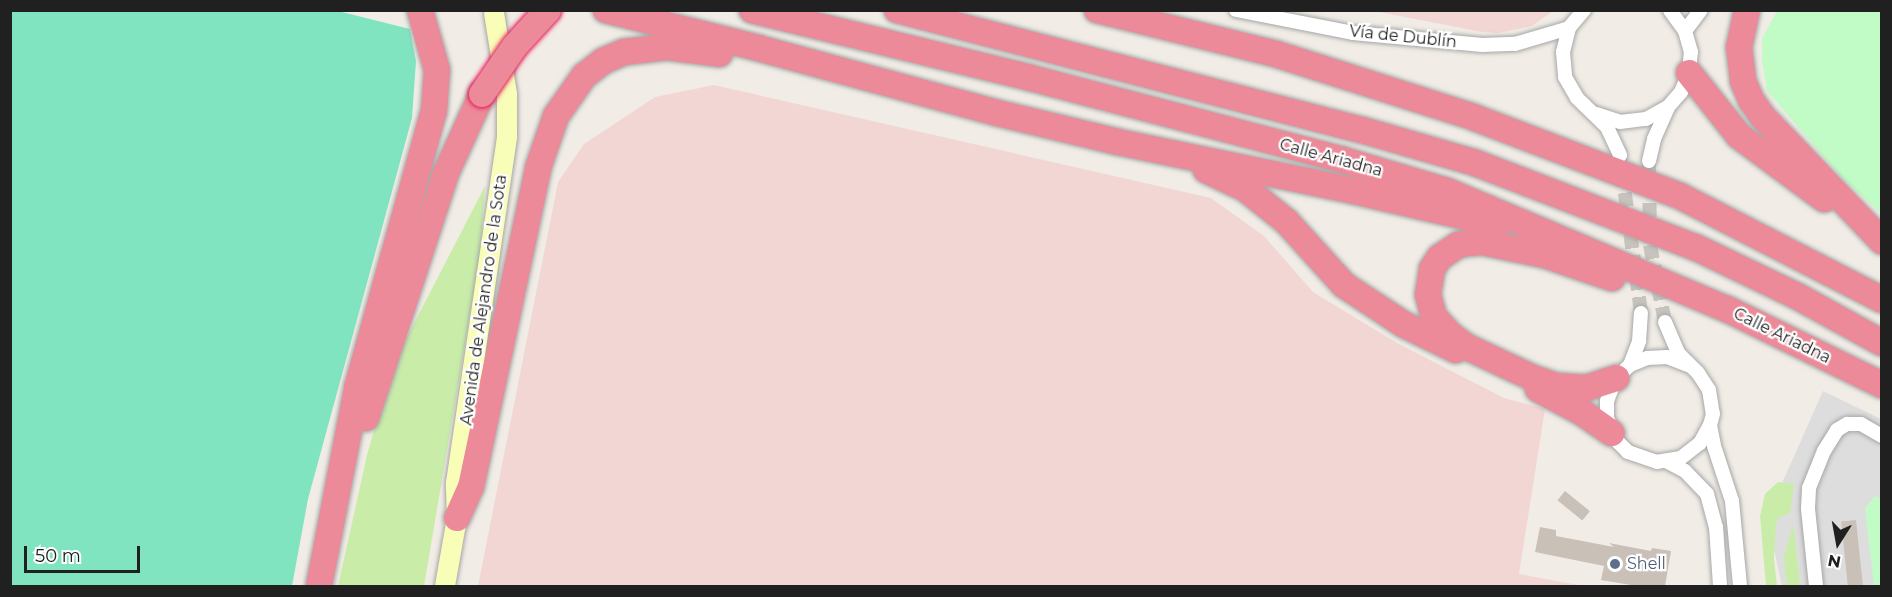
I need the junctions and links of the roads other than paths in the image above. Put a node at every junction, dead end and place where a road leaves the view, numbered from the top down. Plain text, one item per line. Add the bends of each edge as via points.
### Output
1 (420, 10) edge
2 (548, 10) edge
3 (606, 10) edge
4 (752, 10) edge
5 (897, 10) edge
6 (1097, 10) edge
7 (1236, 10) edge
8 (1584, 10) edge
9 (1670, 10) edge
10 (1701, 10) edge
11 (1747, 10) edge
12 (494, 14) dead end
13 (1569, 28) junction
14 (1686, 31) junction
15 (1689, 73) junction
16 (916, 93) junction
17 (1668, 107) junction
18 (1596, 114) junction
19 (1147, 148) junction
20 (1620, 155) tunnel mouth
21 (1649, 161) tunnel mouth
22 (1558, 239) junction
23 (1881, 242) edge
24 (1881, 300) edge
25 (1641, 313) tunnel mouth
26 (1665, 322) tunnel mouth
27 (1881, 342) edge
28 (1690, 366) junction
29 (1623, 372) junction
30 (1881, 385) edge
31 (1710, 425) junction
32 (1612, 433) junction
33 (1879, 435) edge
34 (1668, 462) junction
35 (457, 518) junction
36 (319, 586) edge
37 (446, 586) edge
38 (1720, 586) edge
39 (1740, 586) edge
40 (1816, 586) edge

1 - 36 highway via 437,70 434,111 355,400
2 - 36 highway, bridge via 515,46 482,94 446,173 357,448
3 - 16 highway
4 - 22 highway, Calle Ariadna via 1343,160 1447,191
5 - 27 highway, Calle Ariadna via 1473,162 1695,247
6 - 24 highway via 1276,54 1473,117 1680,196
7 - 13 street, Vía de Dublín via 1353,33 1482,45 1515,44
8 - 13 street
9 - 14 street
10 - 14 street
11 - 23 highway via 1739,47 1743,81 1751,100
12 - 35 street, Avenida de Alejandro de la Sota via 507,94 507,136 456,483
13 - 18 street via 1563,52 1565,76 1577,98
14 - 15 street via 1691,52
15 - 17 street via 1681,92
15 - 23 highway via 1739,136
16 - 19 highway
16 - 35 highway via 834,80 734,56 667,47 624,52 603,61 584,76 546,138 474,476
17 - 18 street via 1646,119 1620,122
17 - 21 street
18 - 20 street
19 - 22 highway via 1354,190
19 - 32 highway via 1246,189 1287,222 1344,285 1403,324 1552,396
22 - 30 highway, Calle Ariadna via 1726,309
25 - 29 street via 1639,341
26 - 28 street via 1671,340
28 - 29 street via 1659,356
28 - 31 street via 1709,390
29 - 30 highway via 1596,387 1556,386 1467,346 1441,327 1428,304 1428,287 1436,263 1445,252 1468,243 1482,242 1545,255
29 - 32 street via 1607,401
31 - 34 street via 1690,453
31 - 39 street via 1732,501
32 - 34 street via 1638,457
33 - 40 street via 1861,424 1846,424 1837,430 1824,451 1809,488
34 - 38 street via 1685,471 1707,494 1716,527
35 - 37 street, Avenida de Alejandro de la Sota

